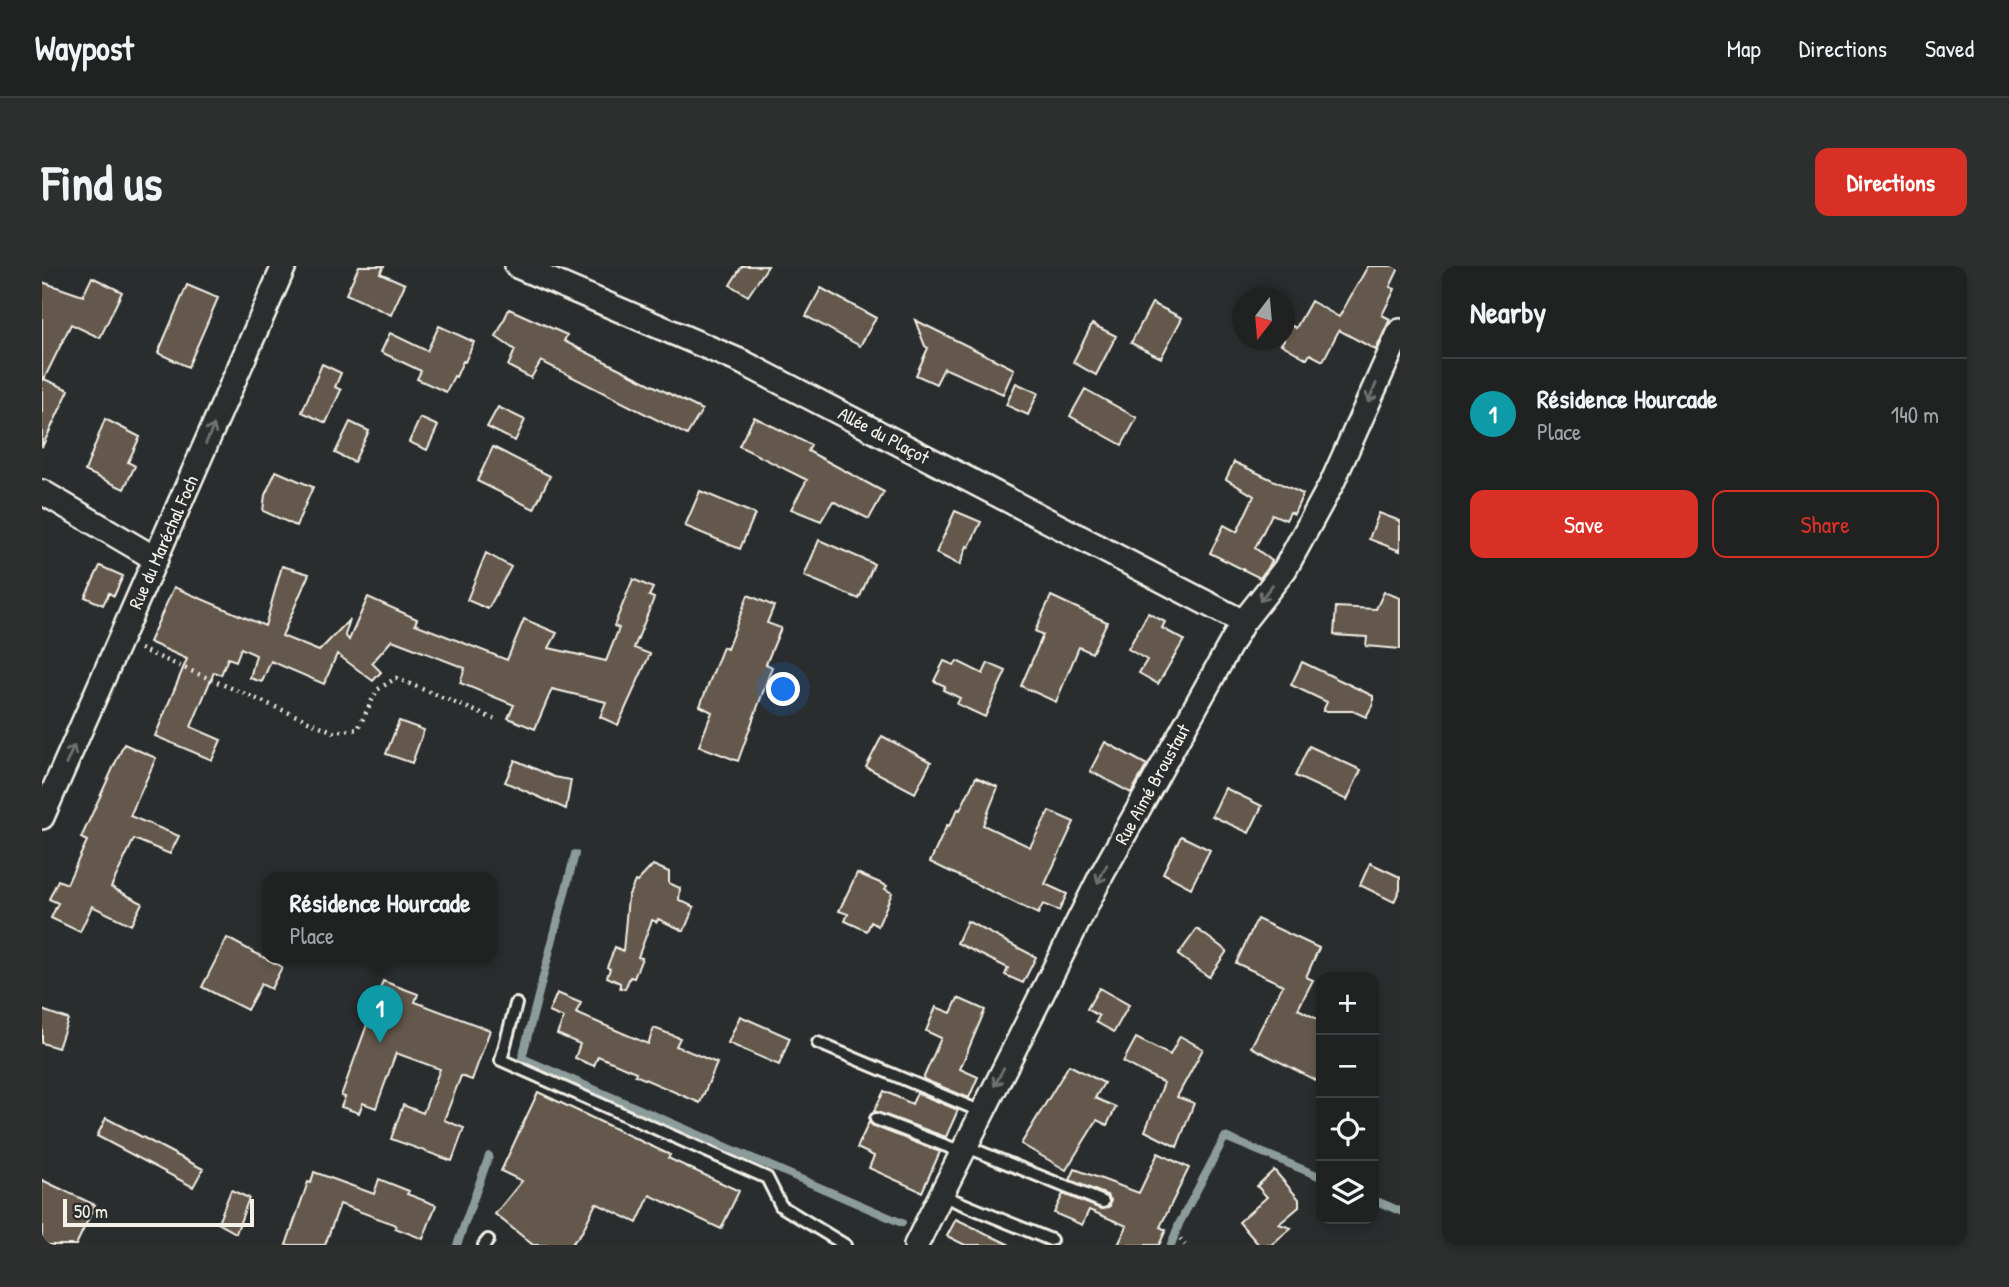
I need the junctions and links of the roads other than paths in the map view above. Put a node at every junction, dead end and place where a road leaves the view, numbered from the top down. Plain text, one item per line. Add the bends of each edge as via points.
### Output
1 (284, 266) edge
2 (517, 266) edge
3 (1400, 331) edge
4 (42, 492) edge
5 (156, 559) junction
6 (1243, 622) junction
7 (42, 817) edge
8 (516, 1004) dead end
9 (818, 1043) dead end
10 (982, 1112) junction
11 (876, 1119) dead end
12 (963, 1149) junction
13 (941, 1195) junction
14 (1103, 1202) dead end
15 (1051, 1240) dead end
16 (845, 1245) edge
17 (916, 1245) edge

5 -> 1 street, Rue du Maréchal Foch
2 - 6 street, Allée du Plaçot via 743,362
3 -> 6 street, Rue Aimé Broustaut via 1332,482 1285,569
4 - 5 street
7 -> 5 street, Rue du Maréchal Foch
6 -> 10 street, Rue Aimé Broustaut via 1101,876
8 - 16 lane via 502,1059 766,1178 781,1206
9 - 10 lane
10 - 12 street, Rue Aimé Broustaut
11 - 12 lane
12 - 13 street, Rue Aimé Broustaut
12 - 14 lane
13 - 15 lane
13 - 17 street, Rue Aimé Broustaut

